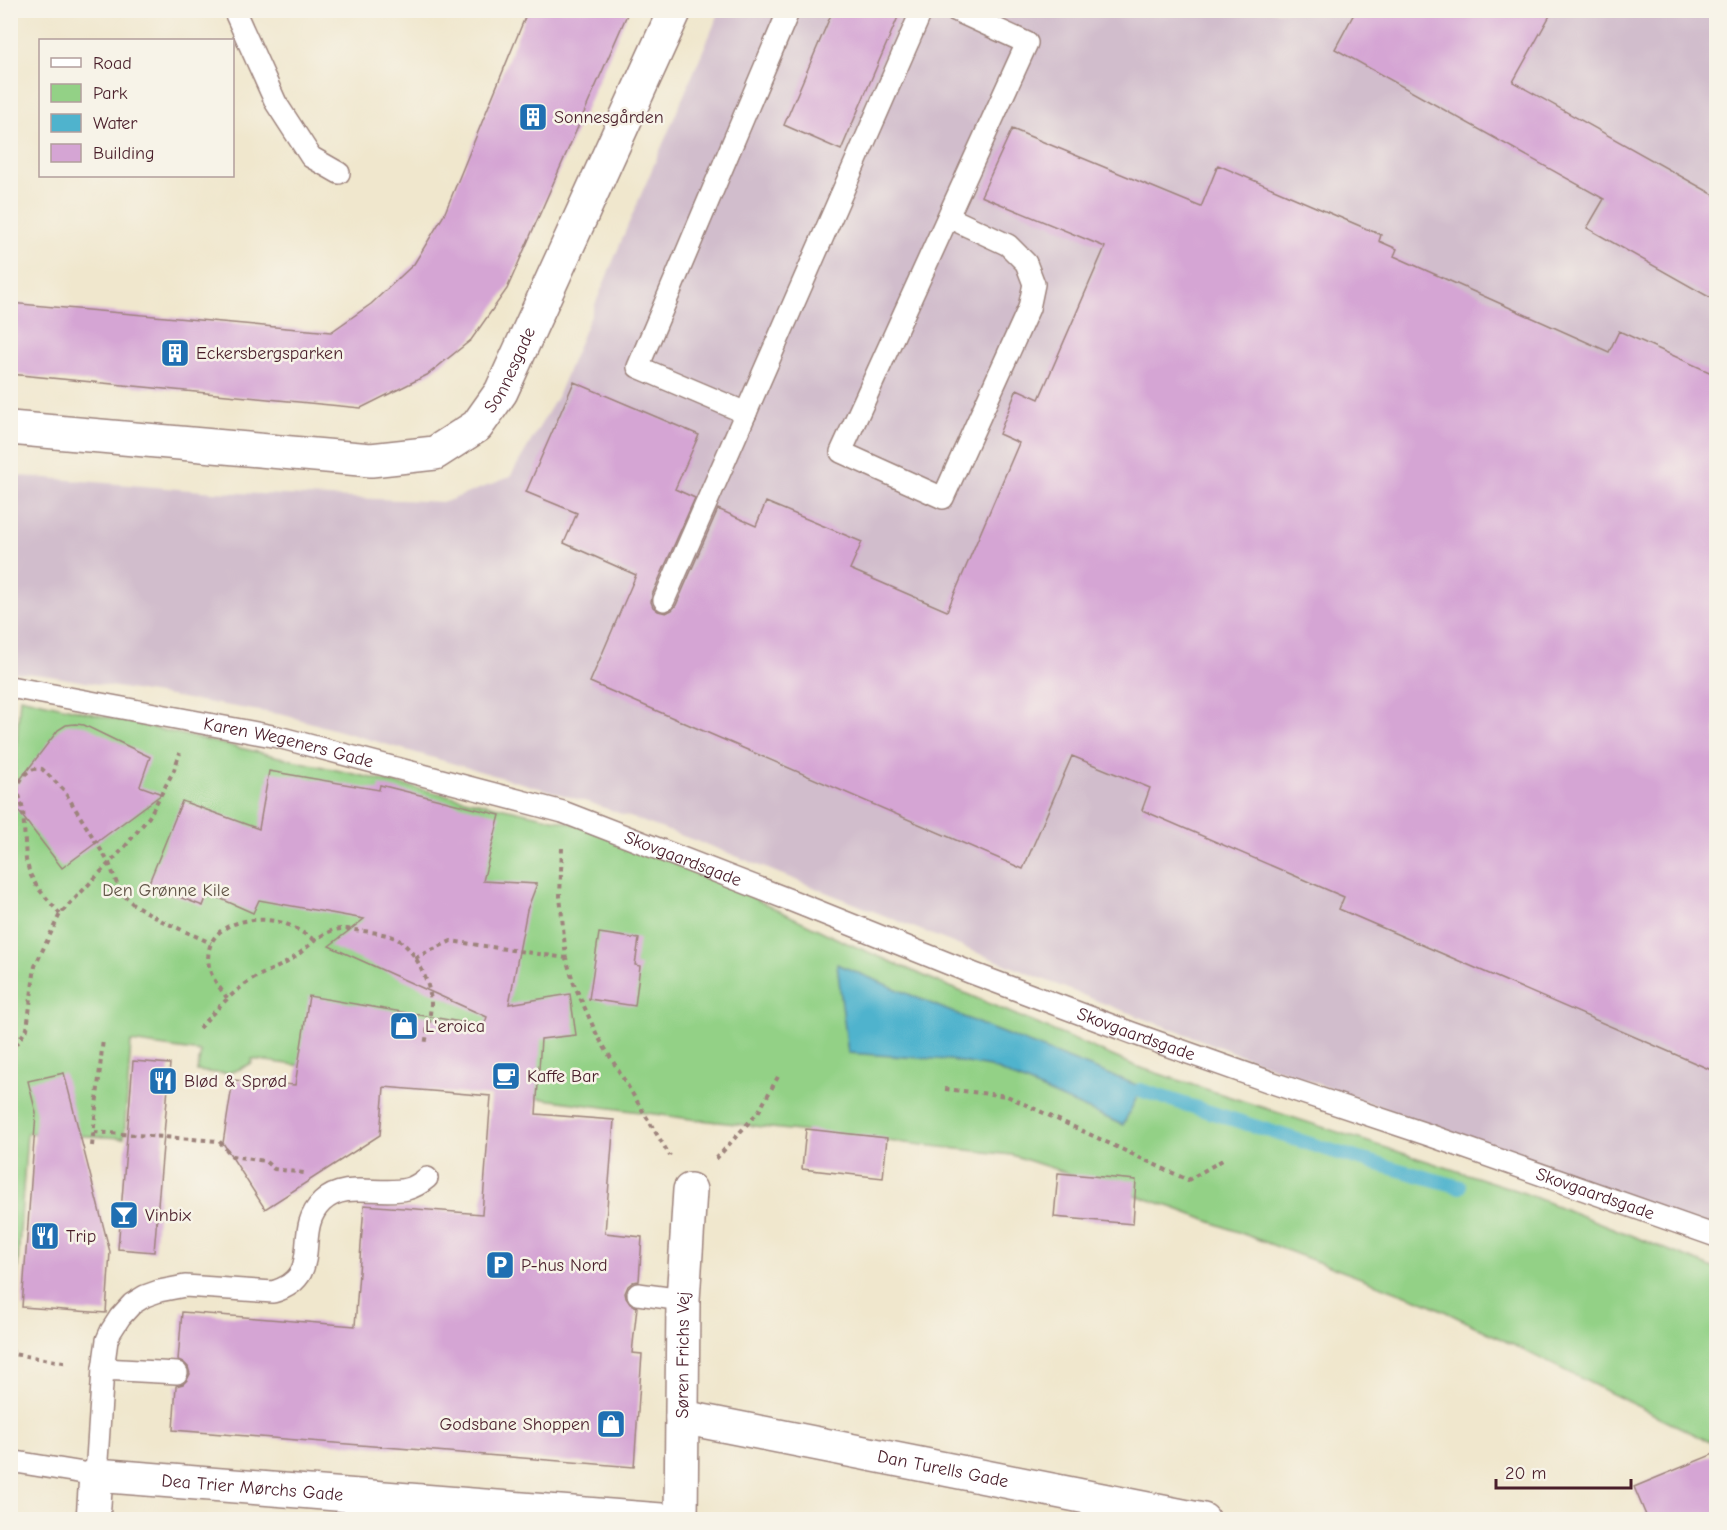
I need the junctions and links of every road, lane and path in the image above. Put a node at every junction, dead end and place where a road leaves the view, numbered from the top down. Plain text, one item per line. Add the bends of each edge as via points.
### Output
1 (234, 10) edge
2 (675, 10) edge
3 (789, 10) edge
4 (922, 10) edge
5 (955, 10) edge
6 (339, 173) dead end
7 (948, 217) junction
8 (746, 413) junction
9 (10, 428) edge
10 (664, 600) dead end
11 (10, 687) edge
12 (193, 721) junction
13 (10, 783) edge
14 (17, 788) junction
15 (562, 812) junction
16 (109, 863) junction
17 (60, 914) junction
18 (315, 940) junction
19 (211, 942) junction
20 (416, 958) junction
21 (566, 958) junction
22 (227, 998) junction
23 (199, 1028) dead end
24 (103, 1039) dead end
25 (425, 1046) dead end
26 (10, 1052) edge
27 (779, 1075) dead end
28 (945, 1089) dead end
29 (1092, 1127) dead end
30 (94, 1132) junction
31 (1089, 1134) junction
32 (92, 1146) dead end
33 (1226, 1158) dead end
34 (427, 1178) dead end
35 (690, 1190) junction
36 (340, 1192) junction
37 (1716, 1236) edge
38 (638, 1294) dead end
39 (683, 1300) junction
40 (10, 1339) edge
41 (102, 1369) junction
42 (177, 1373) dead end
43 (682, 1417) junction
44 (10, 1461) edge
45 (96, 1475) junction
46 (93, 1520) edge
47 (661, 1520) edge
48 (681, 1520) edge
49 (1203, 1520) edge

1 - 6 lane via 276,104 311,157
2 - 9 street, Sonnesgade via 501,392 477,426 435,453 371,460
3 - 8 lane via 638,367
4 - 8 lane
5 - 7 lane via 1027,43
7 - 7 lane via 1008,245 1026,264 1034,284 1029,308 943,498 841,452
8 - 10 lane
11 - 12 lane, Karen Wegeners Gade
12 - 15 lane, Karen Wegeners Gade via 278,737
12 - 16 path via 174,770 149,817
13 - 14 path
14 - 16 path via 30,770 39,768 46,772 63,789
14 - 17 path via 30,874
15 - 21 path via 560,896
15 - 37 lane, Skovgaardsgade via 1132,1033
16 - 17 path
16 - 19 path via 117,884 133,904
17 - 26 path via 35,966 27,1029
18 - 19 path via 286,924 255,920 225,928
18 - 20 path via 340,928 384,935 403,942
18 - 22 path via 288,962 260,975
19 - 22 path via 209,966
20 - 21 path via 451,941
20 - 25 path via 430,994
21 - 35 path via 597,1035
22 - 23 path
24 - 30 path
27 - 35 path via 759,1111
28 - 31 path via 1007,1096
29 - 31 path
30 - 32 path
30 - 36 path via 219,1141 232,1156 264,1161 274,1169 321,1175
31 - 33 path via 1188,1180
34 - 36 lane via 400,1190
35 - 39 street, Søren Frichs Vej
36 - 41 lane via 322,1202 312,1216 303,1269 292,1284 273,1292 185,1286 145,1296 132,1304 111,1331
38 - 39 lane
39 - 43 street, Søren Frichs Vej
40 - 41 path via 13,1354
41 - 42 lane
41 - 45 lane
43 - 48 street, Søren Frichs Vej
43 - 49 street, Dan Turells Gade
44 - 45 lane
45 - 46 street
45 - 47 street, Dea Trier Mørchs Gade

